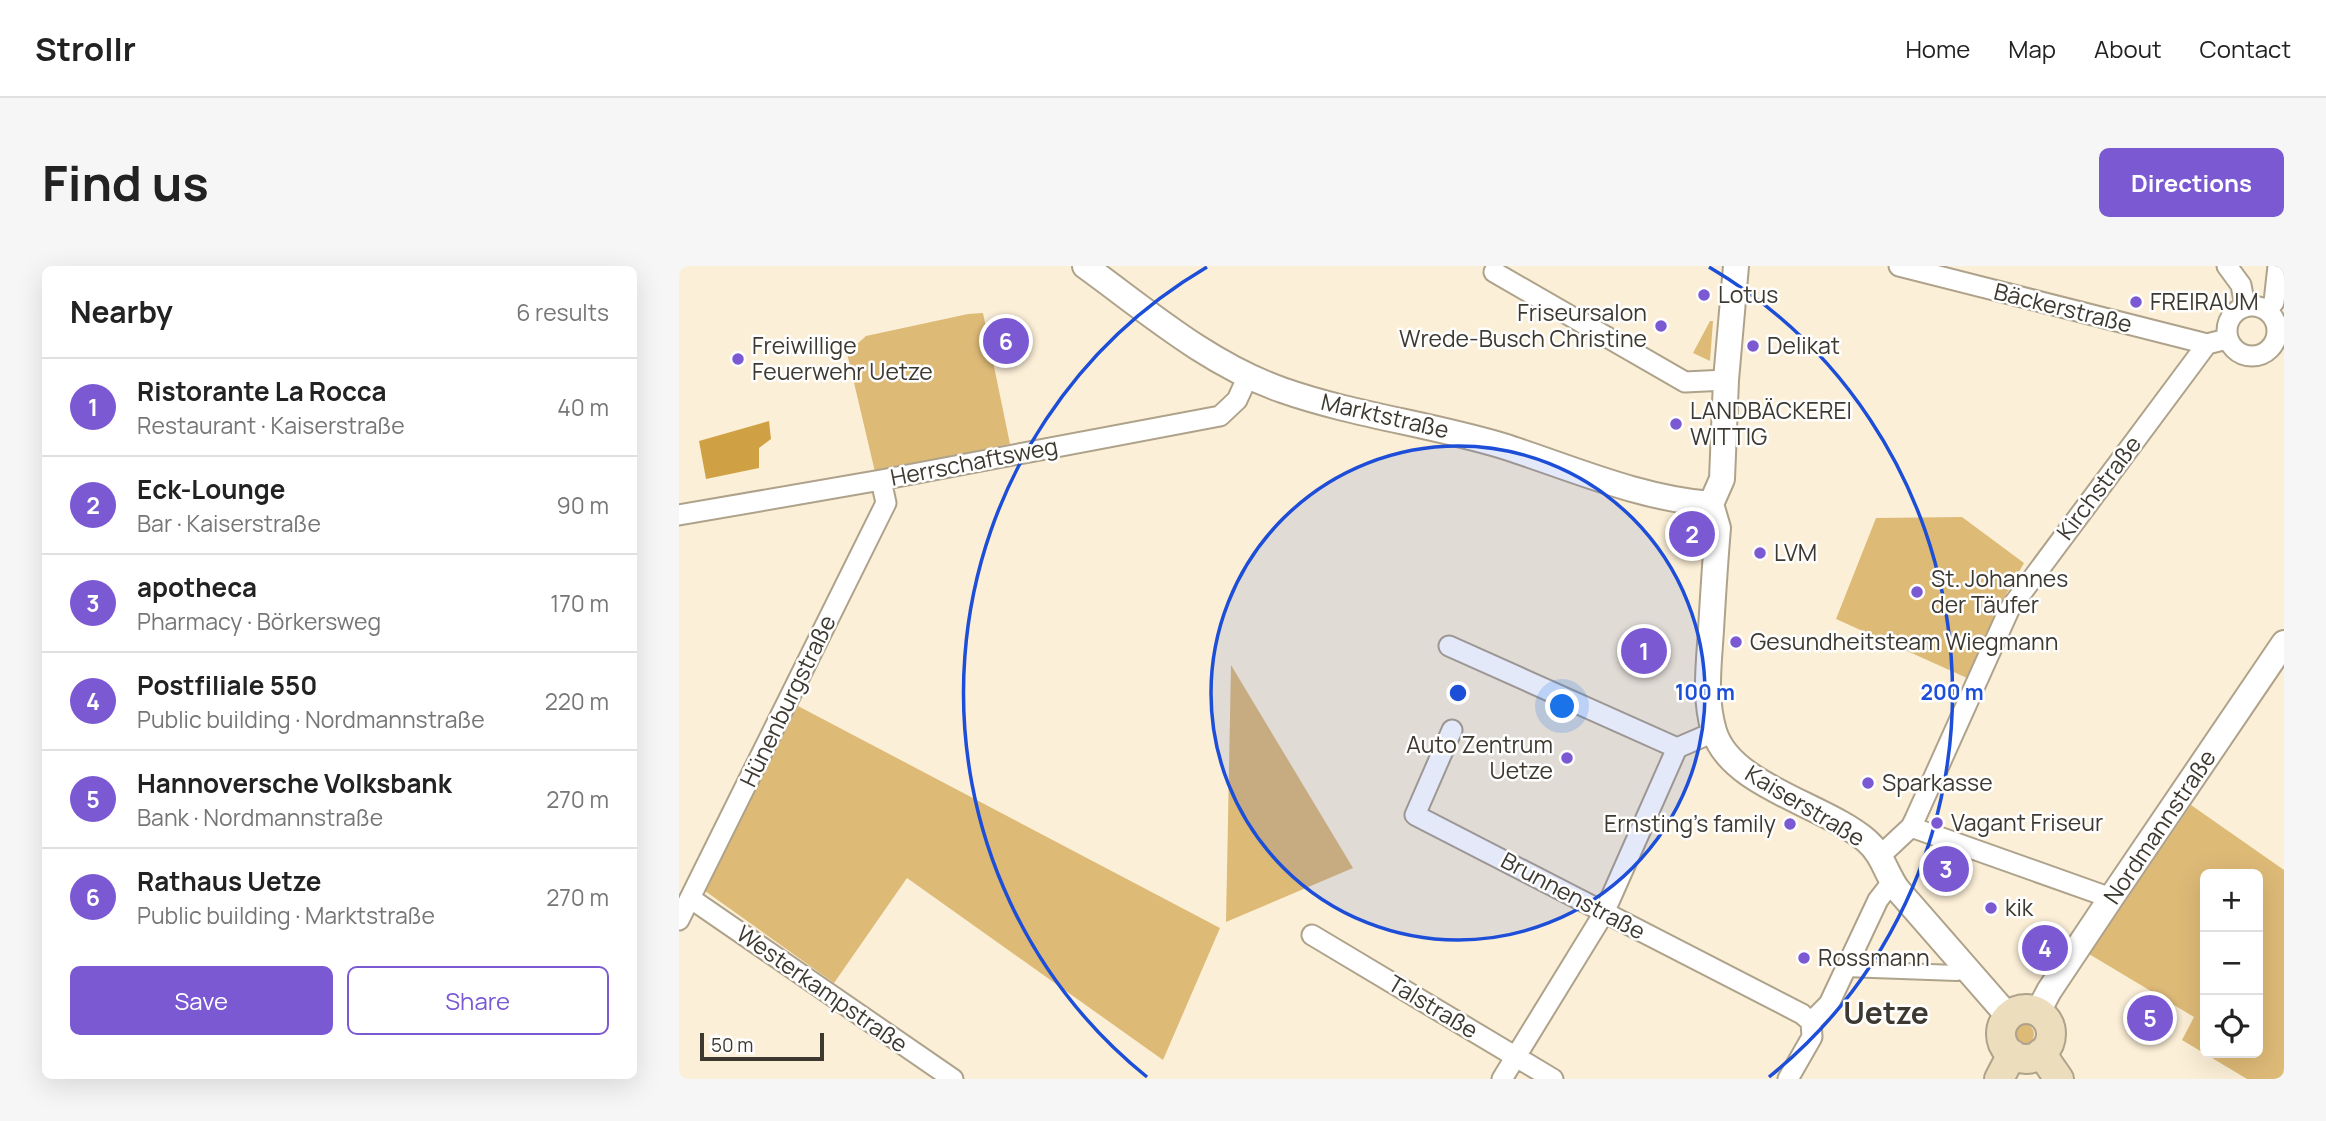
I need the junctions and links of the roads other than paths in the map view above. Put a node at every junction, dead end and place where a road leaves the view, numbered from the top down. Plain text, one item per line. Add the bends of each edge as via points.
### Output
1 (1085, 266) edge
2 (1736, 266) edge
3 (1899, 266) edge
4 (2227, 266) edge
5 (2278, 266) edge
6 (1494, 272) dead end
7 (2245, 306) junction
8 (2267, 310) junction
9 (2227, 339) junction
10 (2207, 344) junction
11 (2279, 344) edge
12 (1248, 376) junction
13 (1726, 380) junction
14 (881, 480) junction
15 (1711, 504) junction
16 (679, 514) edge
17 (2284, 643) edge
18 (1449, 646) dead end
19 (1451, 730) dead end
20 (1714, 732) junction
21 (1677, 748) junction
22 (1910, 827) junction
23 (1881, 855) junction
24 (1892, 882) junction
25 (690, 898) junction
26 (2111, 898) junction
27 (1604, 913) junction
28 (679, 920) edge
29 (1312, 935) dead end
30 (1845, 969) junction
31 (1968, 969) junction
32 (2038, 1012) junction
33 (2008, 1016) junction
34 (1811, 1022) junction
35 (2041, 1053) junction
36 (2012, 1054) junction
37 (1517, 1058) junction
38 (947, 1077) edge
39 (1502, 1079) edge
40 (1553, 1079) edge
41 (1789, 1079) edge
42 (1999, 1079) edge
43 (2059, 1079) edge

1 - 12 street, Marktstraße via 1209,355
2 - 13 street
3 - 10 street, Bäckerstraße
4 - 7 street via 2241,285
5 - 8 street via 2274,302
6 - 13 street via 1685,382
7 - 8 street
7 - 9 street via 2229,318
8 - 11 street
9 - 10 street, Bäckerstraße
9 - 11 street via 2238,352 2254,356
10 - 22 street, Kirchstraße via 2009,610
12 - 14 street, Herrschaftsweg via 1237,400 1220,416
12 - 15 street, Marktstraße via 1308,398 1469,436 1621,486
13 - 15 street via 1723,479
14 - 16 street, Herrschaftsweg
14 - 25 street, Hünenburgstraße via 886,503
15 - 20 street, Kaiserstraße via 1718,528 1707,690
17 - 26 street, Nordmannstraße
18 - 21 street
19 - 27 street, Brunnenstraße via 1415,815
20 - 21 street
20 - 23 street, Kaiserstraße via 1742,770 1821,811
21 - 27 street
22 - 23 street, Kirchstraße
22 - 26 street
23 - 24 street, Kaiserstraße
24 - 30 street via 1878,900
24 - 31 street, Kaiserstraße
25 - 28 street, Hünenburgstraße
25 - 38 street, Westerkampstraße
26 - 32 street, Nordmannstraße
27 - 34 street, Brunnenstraße
27 - 37 street
29 - 37 street, Talstraße
30 - 31 street via 1957,973
30 - 34 street via 1829,1004
31 - 33 street, Kaiserstraße
32 - 33 main road via 2022,1009
32 - 35 main road via 2050,1032
33 - 36 main road via 2001,1036
34 - 41 street via 1812,1037
35 - 36 main road via 2027,1058
35 - 43 main road
36 - 42 main road
37 - 39 street
37 - 40 street, Talstraße

